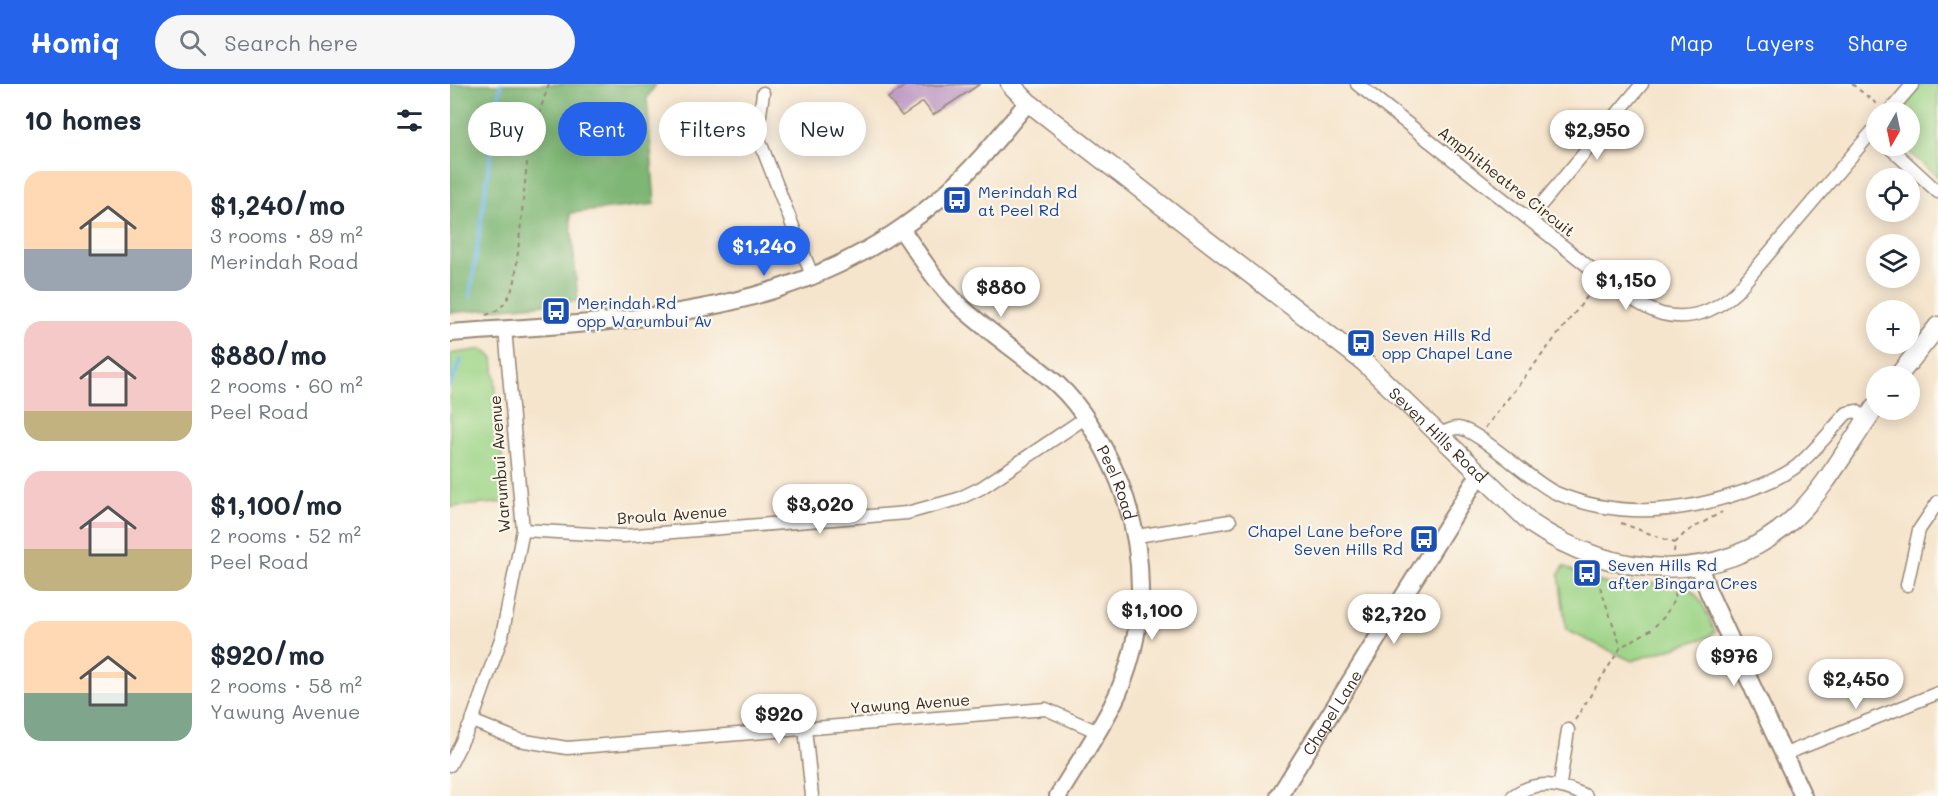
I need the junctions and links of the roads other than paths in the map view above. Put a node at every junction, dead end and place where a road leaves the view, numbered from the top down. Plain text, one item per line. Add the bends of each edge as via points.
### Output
1 (1010, 84) edge
2 (1642, 84) edge
3 (1913, 84) edge
4 (1364, 86) edge
5 (763, 93) dead end
6 (1028, 102) junction
7 (1891, 102) edge
8 (1866, 141) edge
9 (1899, 156) edge
10 (1938, 192) edge
11 (1529, 219) junction
12 (901, 229) junction
13 (813, 278) junction
14 (1938, 326) edge
15 (505, 329) junction
16 (450, 333) edge
17 (1906, 366) edge
18 (1866, 412) edge
19 (1084, 418) junction
20 (1867, 420) edge
21 (1440, 434) junction
22 (1479, 475) junction
23 (1938, 502) edge
24 (1230, 521) dead end
25 (523, 530) junction
26 (1137, 536) junction
27 (1699, 565) junction
28 (1906, 585) dead end
29 (1938, 693) edge
30 (472, 721) junction
31 (805, 728) junction
32 (1568, 730) road end
33 (1098, 732) junction
34 (1785, 754) junction
35 (450, 765) edge
36 (1560, 784) junction
37 (812, 796) edge
38 (1058, 796) edge
39 (1279, 796) edge
40 (1513, 796) edge
41 (1586, 796) edge
42 (1803, 796) edge

1 - 6 main road, Seven Hills Road
2 - 11 street
3 - 7 street
4 - 11 street, Amphitheatre Circuit
5 - 13 street via 760,142
6 - 12 main road via 978,163
6 - 21 main road, Seven Hills Road via 1364,362
8 - 11 street, Amphitheatre Circuit via 1736,292 1712,310 1685,316 1659,313 1602,277
9 - 10 street
12 - 13 main road via 852,260
12 - 19 main road, Peel Road via 957,303 1060,386
13 - 15 main road via 695,311
14 - 17 main road
15 - 16 main road
15 - 25 street, Warumbui Avenue
18 - 21 street via 1847,413 1796,466 1755,488 1698,506 1652,512 1610,508 1555,493 1468,430 1457,428
19 - 25 street, Broula Avenue via 981,488 958,499 907,513 624,536
19 - 26 main road, Peel Road via 1114,470
20 - 27 main road, Seven Hills Road via 1826,481 1794,519 1751,548
21 - 22 main road, Seven Hills Road
22 - 27 main road, Seven Hills Road via 1532,524 1582,553 1636,567
22 - 39 main road, Chapel Lane
23 - 28 street via 1919,530
24 - 26 street
25 - 30 street, Warumbui Avenue via 502,636
26 - 33 main road, Peel Road via 1137,631 1127,670
27 - 34 main road
29 - 34 street
30 - 31 street, Yawung Avenue via 519,740 567,748
30 - 35 street, Warumbui Avenue
31 - 33 street, Yawung Avenue via 1046,709
31 - 37 street
32 - 36 street
33 - 38 main road, Peel Road
34 - 42 main road
36 - 40 street via 1523,789
36 - 41 street

